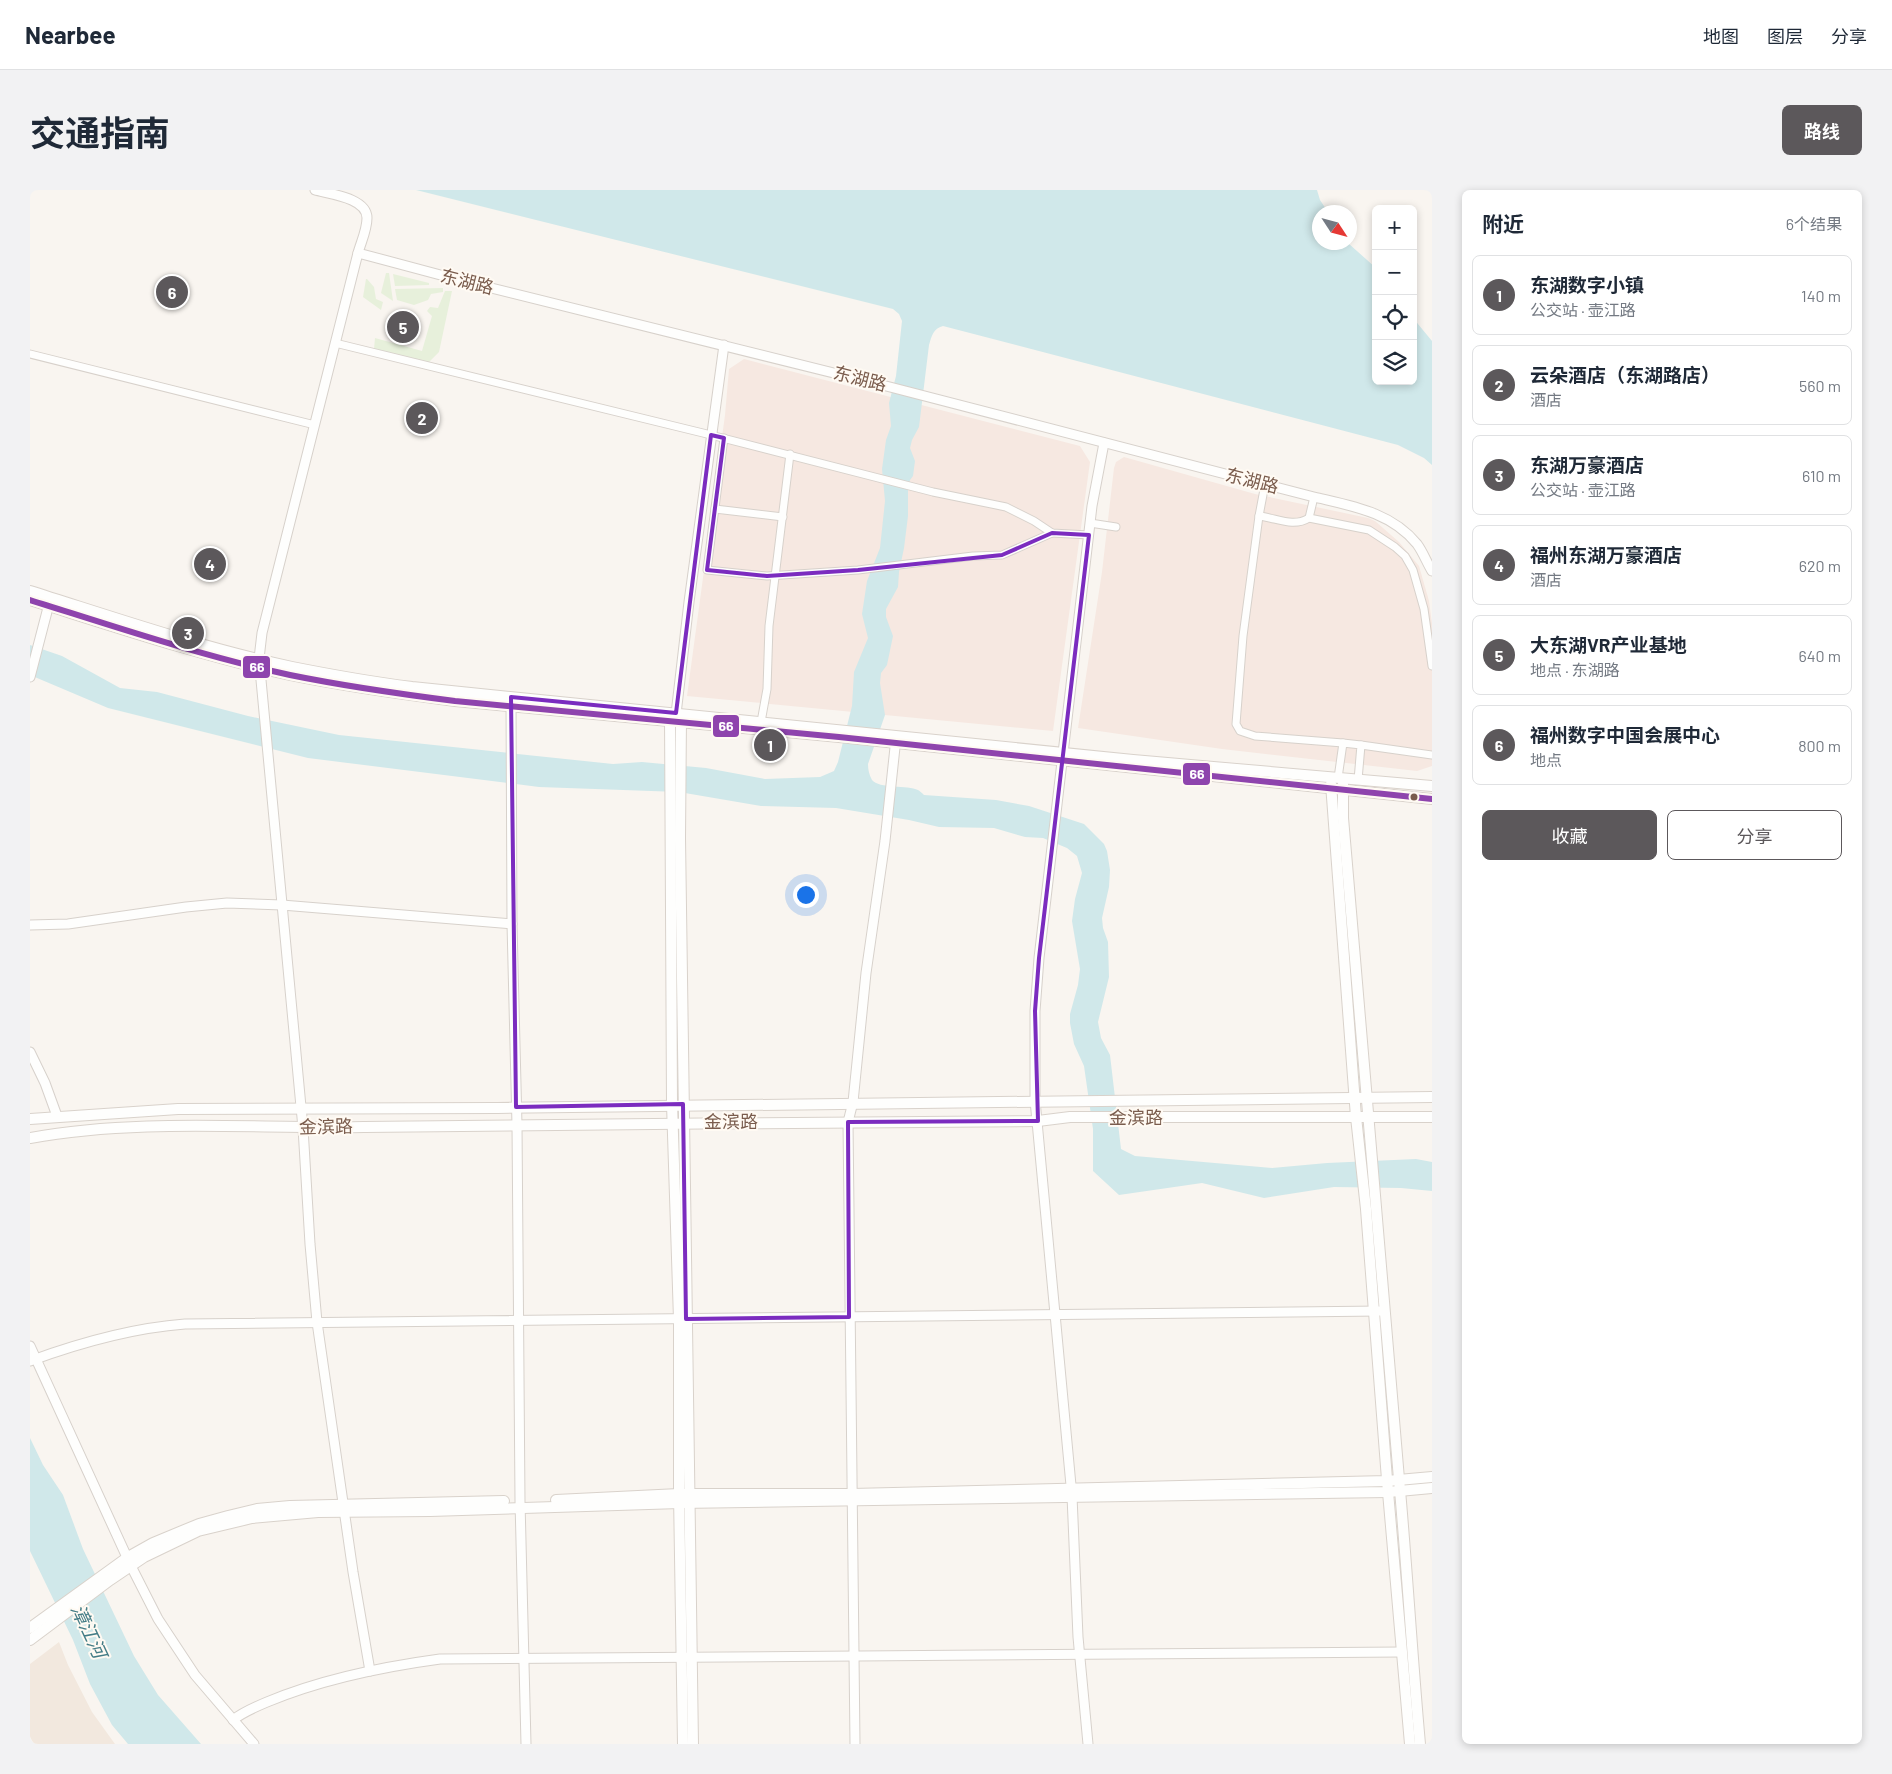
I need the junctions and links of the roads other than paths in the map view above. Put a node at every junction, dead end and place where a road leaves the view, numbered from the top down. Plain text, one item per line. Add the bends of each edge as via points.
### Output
1 (315, 190) edge
2 (358, 253) junction
3 (335, 343) junction
4 (724, 345) junction
5 (30, 354) edge
6 (315, 425) junction
7 (711, 435) junction
8 (724, 438) junction
9 (1104, 444) junction
10 (790, 454) junction
11 (1265, 484) junction
12 (1314, 497) junction
13 (715, 509) junction
14 (1259, 516) junction
15 (783, 517) junction
16 (1309, 518) junction
17 (1090, 523) junction
18 (1116, 527) dead end
19 (1052, 532) junction
20 (1089, 535) junction
21 (1432, 571) edge
22 (777, 576) junction
23 (30, 591) edge
24 (30, 600) edge
25 (49, 602) junction
26 (258, 663) junction
27 (1432, 666) edge
28 (30, 677) edge
29 (511, 702) junction
30 (676, 717) junction
31 (761, 722) junction
32 (839, 733) junction
33 (891, 738) junction
34 (1343, 743) junction
35 (1361, 745) junction
36 (1432, 754) edge
37 (1064, 756) junction
38 (1336, 780) junction
39 (1358, 780) junction
40 (1432, 786) edge
41 (1343, 789) junction
42 (1432, 799) edge
43 (676, 812) junction
44 (282, 905) junction
45 (512, 924) junction
46 (30, 925) edge
47 (30, 1052) edge
48 (1356, 1097) junction
49 (1367, 1097) junction
50 (1432, 1097) edge
51 (1035, 1100) junction
52 (853, 1102) junction
53 (672, 1104) junction
54 (683, 1104) junction
55 (516, 1107) junction
56 (262, 1109) junction
57 (300, 1109) junction
58 (344, 1109) junction
59 (56, 1116) junction
60 (1356, 1117) junction
61 (1368, 1117) junction
62 (1432, 1117) edge
63 (30, 1119) edge
64 (1038, 1120) junction
65 (848, 1122) junction
66 (672, 1123) junction
67 (684, 1123) junction
68 (517, 1125) junction
69 (262, 1127) junction
70 (346, 1127) junction
71 (303, 1128) junction
72 (30, 1138) edge
73 (1365, 1148) junction
74 (1379, 1311) junction
75 (1055, 1316) junction
76 (849, 1317) junction
77 (683, 1319) junction
78 (519, 1320) junction
79 (317, 1322) junction
80 (30, 1346) edge
81 (33, 1360) edge
82 (1432, 1477) edge
83 (1399, 1480) junction
84 (1387, 1481) junction
85 (1432, 1488) edge
86 (1400, 1491) junction
87 (1071, 1492) junction
88 (1388, 1492) junction
89 (852, 1497) junction
90 (684, 1499) junction
91 (520, 1504) junction
92 (345, 1508) junction
93 (130, 1561) junction
94 (51, 1619) junction
95 (30, 1628) edge
96 (30, 1640) edge
97 (1402, 1652) junction
98 (1079, 1654) junction
99 (854, 1656) junction
100 (687, 1658) junction
101 (524, 1659) junction
102 (370, 1671) junction
103 (233, 1720) junction
104 (254, 1744) edge
105 (526, 1744) edge
106 (683, 1744) edge
107 (693, 1744) edge
108 (855, 1744) edge
109 (1088, 1744) edge
110 (1410, 1744) edge
111 (1420, 1744) edge

1 - 2 street via 352,200 365,211 367,224
2 - 3 street
2 - 4 street, 东湖路
3 - 6 street
3 - 7 street
4 - 7 street
4 - 9 street, 东湖路
5 - 6 street
6 - 26 street via 262,633
7 - 8 street
7 - 30 street
8 - 10 street
8 - 13 street
9 - 11 street, 东湖路
9 - 17 street
10 - 15 street
10 - 19 street via 933,492 1006,507
11 - 12 street, 东湖路
11 - 14 street
12 - 16 street
12 - 21 street, 东湖路 via 1363,508 1382,516 1418,545
13 - 15 street
13 - 22 street via 708,570
14 - 16 street via 1294,524
14 - 34 street via 1243,636 1236,728 1255,736
15 - 22 street
16 - 27 street via 1369,530 1405,556 1413,570 1424,609
17 - 18 street
17 - 20 street
19 - 20 street
19 - 22 street via 1002,555
20 - 37 street
22 - 31 street
23 - 25 main road
24 - 25 main road
25 - 26 main road via 146,627
25 - 28 street
26 - 29 main road
26 - 44 street
29 - 30 main road
29 - 45 street
30 - 31 main road
30 - 32 main road
30 - 43 main road via 680,748
30 - 43 main road via 669,748
31 - 32 main road
32 - 33 main road
33 - 37 main road
33 - 52 street via 895,766 866,973
34 - 35 street
34 - 38 street
35 - 36 street
35 - 39 street
37 - 38 main road
37 - 51 street via 1035,1011
38 - 39 main road
38 - 41 main road
38 - 48 main road
39 - 40 main road
41 - 42 main road
41 - 49 main road
43 - 53 main road
43 - 54 main road
44 - 45 street
44 - 46 street via 212,904 73,924
44 - 57 street
45 - 55 street
47 - 59 street
48 - 49 main road, 金滨路
48 - 51 main road, 金滨路
48 - 60 main road
49 - 50 main road, 金滨路
49 - 61 main road
51 - 52 main road, 金滨路
51 - 64 street
52 - 54 main road, 金滨路
52 - 65 street
53 - 54 main road, 金滨路
53 - 55 main road, 金滨路
53 - 66 main road
54 - 67 main road
55 - 58 main road, 金滨路
55 - 68 street
56 - 57 main road, 金滨路
56 - 59 main road, 金滨路 via 178,1109
56 - 69 main road
57 - 58 main road, 金滨路
57 - 71 street
58 - 70 main road
59 - 63 main road, 金滨路
60 - 61 main road, 金滨路
60 - 64 main road, 金滨路 via 1070,1117
60 - 73 main road
61 - 62 main road, 金滨路
61 - 73 main road
64 - 65 main road, 金滨路
64 - 75 street
65 - 67 main road, 金滨路
65 - 76 street
66 - 67 main road, 金滨路
66 - 68 main road, 金滨路
66 - 77 main road
67 - 77 main road
68 - 70 main road, 金滨路
68 - 78 street
69 - 71 main road, 金滨路
69 - 72 main road, 金滨路 via 140,1127
70 - 71 main road, 金滨路
71 - 79 street
73 - 74 main road
74 - 75 street
74 - 83 main road
74 - 84 main road
75 - 76 street
75 - 87 street
76 - 77 street
76 - 89 street
77 - 78 street
77 - 90 main road
78 - 79 street
78 - 91 street
79 - 81 street via 171,1325 114,1336
79 - 92 street
80 - 81 street
81 - 93 street
82 - 83 main road
83 - 84 main road
83 - 86 main road
84 - 87 main road
84 - 88 main road
85 - 86 main road
86 - 88 main road
86 - 111 main road
87 - 88 main road
87 - 89 main road
87 - 98 street
88 - 97 main road
89 - 90 main road
89 - 99 street
90 - 91 main road
90 - 100 main road
91 - 92 main road
91 - 101 street
92 - 93 main road via 290,1506 245,1512 183,1530 153,1543
92 - 102 street
93 - 94 main road
93 - 103 street via 158,1619 178,1650
94 - 95 main road
94 - 96 main road
97 - 98 street
97 - 110 main road
98 - 99 street
98 - 109 street
99 - 100 street
99 - 108 street
100 - 101 street
100 - 106 main road
100 - 107 main road
101 - 102 street via 440,1659
101 - 105 street
102 - 103 street via 291,1692
103 - 104 street

